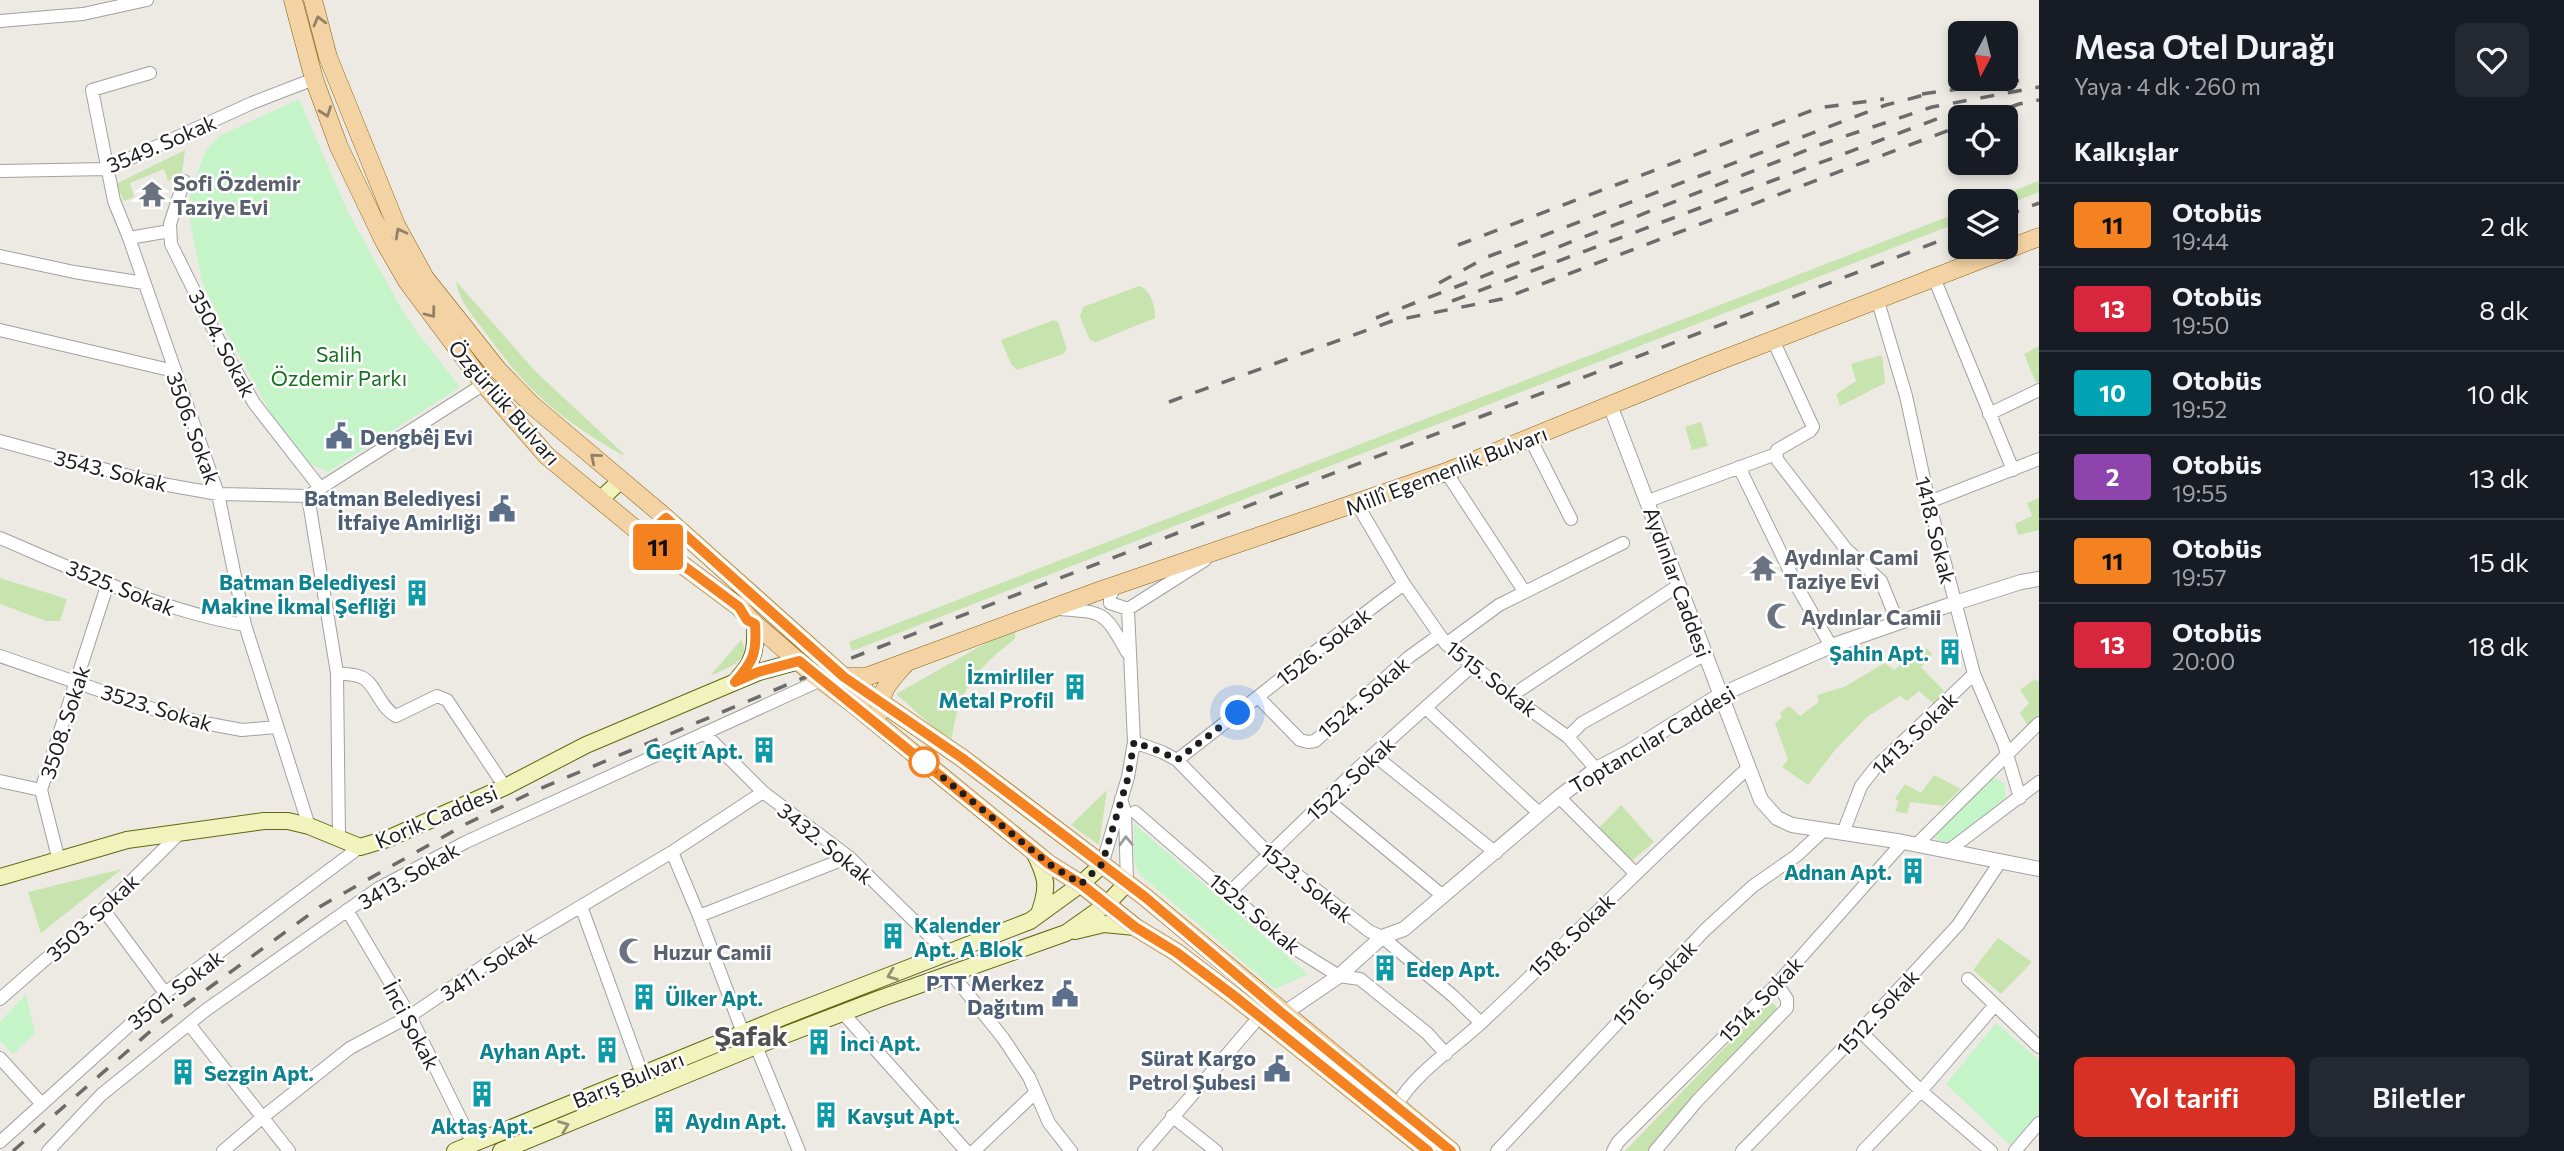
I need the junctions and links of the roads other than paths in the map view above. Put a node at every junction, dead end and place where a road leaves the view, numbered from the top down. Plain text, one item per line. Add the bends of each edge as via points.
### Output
1 (147, 0) edge
2 (293, 0) edge
3 (313, 0) edge
4 (0, 20) edge
5 (150, 73) dead end
6 (314, 79) junction
7 (107, 169) junction
8 (0, 172) edge
9 (184, 181) dead end
10 (170, 231) junction
11 (2039, 237) edge
12 (129, 238) junction
13 (0, 256) edge
14 (1934, 278) junction
15 (144, 283) junction
16 (1877, 298) junction
17 (0, 330) edge
18 (1773, 340) junction
19 (174, 371) junction
20 (484, 384) junction
21 (2039, 390) edge
22 (1610, 405) junction
23 (1989, 414) junction
24 (1530, 438) junction
25 (0, 440) edge
26 (1776, 454) junction
27 (2039, 459) edge
28 (1739, 467) junction
29 (2013, 470) junction
30 (1446, 472) junction
31 (621, 480) junction
32 (321, 489) junction
33 (218, 494) junction
34 (308, 496) junction
35 (600, 500) junction
36 (1648, 501) junction
37 (1929, 502) junction
38 (1357, 504) junction
39 (1571, 519) dead end
40 (0, 538) edge
41 (1623, 543) dead end
42 (1220, 551) junction
43 (2039, 579) edge
44 (108, 583) junction
45 (1404, 584) junction
46 (1679, 585) junction
47 (1116, 586) junction
48 (1524, 591) junction
49 (1955, 603) junction
50 (1055, 609) junction
51 (1128, 609) junction
52 (1898, 623) junction
53 (755, 624) junction
54 (245, 625) junction
55 (1442, 640) junction
56 (1831, 646) junction
57 (1704, 655) junction
58 (0, 656) edge
59 (1129, 656) junction
60 (799, 661) junction
61 (907, 662) junction
62 (1473, 665) junction
63 (337, 673) junction
64 (1974, 674) junction
65 (844, 677) junction
66 (821, 680) junction
67 (78, 682) junction
68 (735, 682) junction
69 (1720, 695) junction
70 (1511, 696) junction
71 (1259, 698) junction
72 (880, 703) junction
73 (1427, 709) junction
74 (2039, 723) edge
75 (277, 727) junction
76 (884, 728) junction
77 (704, 733) junction
78 (1568, 737) junction
79 (1134, 742) junction
80 (1374, 755) junction
81 (2008, 755) junction
82 (1177, 760) junction
83 (1748, 768) junction
84 (1596, 769) junction
85 (0, 780) edge
86 (2039, 782) edge
87 (505, 787) junction
88 (41, 790) junction
89 (763, 792) junction
90 (1559, 797) junction
91 (2020, 797) junction
92 (1121, 799) junction
93 (1326, 799) junction
94 (1135, 812) dead end
95 (1540, 814) junction
96 (309, 826) junction
97 (1824, 830) junction
98 (181, 832) junction
99 (1843, 833) junction
100 (339, 838) junction
101 (1910, 843) junction
102 (360, 847) junction
103 (1032, 850) junction
104 (1948, 851) junction
105 (672, 852) junction
106 (1496, 853) junction
107 (1270, 854) junction
108 (849, 857) junction
109 (59, 861) junction
110 (2000, 862) junction
111 (1102, 864) junction
112 (2039, 869) edge
113 (1635, 873) junction
114 (0, 877) edge
115 (1127, 883) junction
116 (1081, 884) junction
117 (1229, 893) junction
118 (1443, 896) junction
119 (1107, 904) junction
120 (581, 906) junction
121 (103, 909) junction
122 (347, 910) junction
123 (1039, 914) junction
124 (699, 916) junction
125 (1135, 927) junction
126 (1066, 933) junction
127 (1382, 936) junction
128 (948, 954) junction
129 (951, 973) junction
130 (1339, 976) junction
131 (1968, 979) dead end
132 (1777, 984) junction
133 (165, 993) junction
134 (0, 999) edge
135 (1995, 1005) junction
136 (843, 1013) junction
137 (1283, 1014) junction
138 (410, 1016) junction
139 (1260, 1016) junction
140 (1481, 1023) junction
141 (189, 1024) junction
142 (1860, 1031) junction
143 (743, 1032) junction
144 (756, 1046) junction
145 (2039, 1047) edge
146 (1447, 1054) junction
147 (0, 1058) edge
148 (642, 1074) junction
149 (1921, 1091) junction
150 (1035, 1093) junction
151 (41, 1103) junction
152 (1396, 1105) junction
153 (263, 1116) junction
154 (1172, 1116) junction
155 (2039, 1124) edge
156 (0, 1142) edge
157 (472, 1142) junction
158 (48, 1151) edge
159 (223, 1151) edge
160 (289, 1151) edge
161 (455, 1151) edge
162 (501, 1151) edge
163 (799, 1151) edge
164 (966, 1151) edge
165 (974, 1151) edge
166 (1071, 1151) edge
167 (1144, 1151) edge
168 (1216, 1151) edge
169 (1428, 1151) edge
170 (1451, 1151) edge
171 (1497, 1151) edge
172 (1613, 1151) edge
173 (1655, 1151) edge
174 (1742, 1151) edge
175 (1863, 1151) edge
176 (1992, 1151) edge
177 (2015, 1151) edge

1 - 4 street via 83,14
2 - 6 main road, Özgürlük Bulvarı
31 -> 3 main road, Özgürlük Bulvarı via 498,370 425,278 368,162 328,57
5 - 7 street, 3506. Sokak via 92,90
6 - 7 street, 3549. Sokak
6 -> 20 main road, Özgürlük Bulvarı via 339,147 407,281
7 - 8 street, 3549. Sokak
7 - 12 street, 3506. Sokak
9 - 10 street
10 - 12 street
10 - 32 street, 3504. Sokak via 171,244 254,403
11 - 14 main road, Millî Egemenlik Bulvarı
12 - 15 street, 3506. Sokak
13 - 15 street
14 - 16 main road, Millî Egemenlik Bulvarı
14 - 23 street
15 - 19 street, 3506. Sokak
16 - 18 main road, Millî Egemenlik Bulvarı
16 - 37 street, 1418. Sokak via 1906,396
17 - 19 street
18 - 22 main road, Millî Egemenlik Bulvarı
18 - 26 street via 1814,427
19 - 33 street, 3506. Sokak
20 - 32 street
20 - 35 main road, Özgürlük Bulvarı via 547,456
21 - 23 street
22 - 24 main road, Millî Egemenlik Bulvarı
22 - 36 street, Aydınlar Caddesi
23 - 29 street
24 - 30 main road, Millî Egemenlik Bulvarı
24 - 39 street
25 - 33 street, 3543. Sokak via 151,482
26 - 28 street
26 - 52 street via 1846,549 1881,581
27 - 29 street
28 - 36 street
28 - 56 street
29 - 37 street
30 - 38 main road, Millî Egemenlik Bulvarı
30 - 48 street
31 - 35 main road
31 - 65 main road, Özgürlük Bulvarı
32 - 34 street
33 - 34 street, 3543. Sokak
33 - 54 street, 3506. Sokak
34 - 63 street
35 - 53 main road, Özgürlük Bulvarı
36 - 46 street, Aydınlar Caddesi
37 - 49 street, 1418. Sokak
38 - 42 main road, Millî Egemenlik Bulvarı
38 - 45 street, 1515. Sokak
40 - 44 street, 3525. Sokak
41 - 48 street, 1524. Sokak
42 - 47 main road, Millî Egemenlik Bulvarı
42 - 51 street
43 - 49 street, Toptancılar Caddesi
44 - 54 street, 3525. Sokak via 170,608
44 - 67 street, 3508. Sokak
45 - 55 street, 1515. Sokak
45 - 71 street, 1526. Sokak
46 - 57 street, Aydınlar Caddesi
46 - 70 street
47 - 50 main road, Millî Egemenlik Bulvarı
47 - 51 street via 1110,603
48 - 55 street, 1524. Sokak
49 - 52 street, Toptancılar Caddesi
49 - 64 street, 1418. Sokak
50 - 59 street via 1104,616
50 - 61 main road, Millî Egemenlik Bulvarı
51 - 59 street
52 - 56 street, Toptancılar Caddesi
53 - 60 main road, Özgürlük Bulvarı
53 - 68 main road via 753,658
54 - 75 street, 3506. Sokak
55 - 62 street, 1515. Sokak
55 - 71 street, 1524. Sokak via 1409,657 1315,741 1300,740
56 - 69 street, Toptancılar Caddesi
57 - 69 street, Aydınlar Caddesi
57 - 78 street via 1582,723
58 - 67 street, 3523. Sokak
59 - 79 street
60 - 66 main road, Özgürlük Bulvarı
60 - 68 main road, Korik Caddesi
61 - 65 main road, Millî Egemenlik Bulvarı via 866,677
61 - 72 main road via 886,686
62 - 70 street, 1515. Sokak
62 - 73 street, 1522. Sokak
63 - 87 street via 368,681 387,711 396,716 437,696 447,700
63 - 100 street
64 - 81 street, 1418. Sokak
64 - 99 street, 1413. Sokak via 1868,777
65 - 72 main road, Özgürlük Bulvarı
66 - 76 main road, Özgürlük Bulvarı
66 - 77 street, 3413. Sokak
67 - 75 street, 3523. Sokak via 199,722 242,730
67 - 88 street, 3508. Sokak
68 - 87 main road, Korik Caddesi via 586,745
69 - 83 street, Aydınlar Caddesi
69 - 84 street, Toptancılar Caddesi
70 - 78 street, 1515. Sokak
71 - 82 street, 1526. Sokak
72 - 76 main road
72 - 111 main road, Özgürlük Bulvarı via 962,758
73 - 80 street, 1522. Sokak
73 - 95 street
74 - 81 street, 1514. Sokak
75 - 96 street, 3506. Sokak
76 - 103 main road, Özgürlük Bulvarı
77 - 89 street, 3432. Sokak
77 - 122 street, 3413. Sokak via 466,842
78 - 84 street, 1515. Sokak
79 - 82 street, 1523. Sokak
79 - 92 street
80 - 93 street, 1522. Sokak
80 - 106 street
81 - 91 street, 1418. Sokak
81 - 101 street, 1514. Sokak
82 - 107 street, 1523. Sokak
83 - 97 street, Aydınlar Caddesi via 1761,800 1777,818
83 - 113 street, 1518. Sokak
84 - 90 street, Toptancılar Caddesi
85 - 88 street
86 - 91 street
87 - 102 main road, Korik Caddesi
88 - 109 street, 3508. Sokak
89 - 105 street, 3411. Sokak
89 - 108 street, 3432. Sokak
90 - 95 street, Toptancılar Caddesi
90 - 113 street
91 - 104 street
92 - 111 street
115 -> 92 street
93 - 107 street, 1522. Sokak
93 - 118 street
94 - 117 street, 1525. Sokak
95 - 106 street, Toptancılar Caddesi
96 - 98 main road, Korik Caddesi via 264,821
96 - 100 main road, Korik Caddesi
97 - 99 street, Aydınlar Caddesi
97 - 171 street, 1516. Sokak via 1705,930
98 - 109 main road, Korik Caddesi via 127,840
98 - 121 street, 3503. Sokak
99 - 101 street, Aydınlar Caddesi
100 - 102 main road, Korik Caddesi
101 - 104 street, Aydınlar Caddesi
101 - 132 street, 1514. Sokak
102 - 133 street, 3501. Sokak
103 - 116 main road, Özgürlük Bulvarı
103 - 123 main road via 1044,869 1047,886
104 - 110 street, Aydınlar Caddesi
105 - 120 street, 3411. Sokak
105 - 124 street
106 - 118 street, Toptancılar Caddesi
107 - 117 street, 1522. Sokak
107 - 127 street, 1523. Sokak via 1369,931
108 - 124 street
108 - 128 street, 3432. Sokak
109 - 114 main road, Korik Caddesi
110 - 112 street, Aydınlar Caddesi
110 - 142 street, 1512. Sokak via 1958,925
111 - 115 main road, Özgürlük Bulvarı
111 - 116 main road, Barış Bulvarı
113 - 140 street, 1518. Sokak
115 - 119 main road, Barış Bulvarı
115 - 137 main road, Özgürlük Bulvarı
116 - 119 main road, Özgürlük Bulvarı
116 - 123 main road, Barış Bulvarı
117 - 130 street, 1525. Sokak via 1286,943
118 - 127 street, Toptancılar Caddesi via 1404,929
119 - 125 main road, Özgürlük Bulvarı
119 - 126 main road, Barış Bulvarı
120 - 138 street, 3411. Sokak
120 - 148 street
121 - 133 street
121 - 134 street, 3503. Sokak
122 - 138 street, İnci Sokak
122 - 141 street, 3413. Sokak
123 - 128 main road, Barış Bulvarı
124 - 143 street
125 - 126 main road via 1104,924
125 - 139 main road, Özgürlük Bulvarı
126 - 129 main road, Barış Bulvarı
127 - 130 street, Toptancılar Caddesi
127 - 140 street, 1523. Sokak
128 -> 143 main road, Barış Bulvarı
129 - 136 main road, Barış Bulvarı
129 - 150 street via 1003,1038
130 - 137 street, Toptancılar Caddesi
130 - 146 street, 1525. Sokak via 1360,979
131 - 135 street
132 - 172 street, 1514. Sokak
132 - 173 street via 1787,999 1787,1009
133 - 151 street, 3501. Sokak
135 - 145 street
135 - 149 street
136 - 144 main road, Barış Bulvarı
136 - 164 street
137 - 152 main road, Özgürlük Bulvarı
138 - 153 street, 3411. Sokak via 350,1048
138 - 157 street, İnci Sokak
139 - 154 street
139 - 169 main road, Özgürlük Bulvarı
140 - 146 street, 1518. Sokak
141 - 153 street
141 - 158 street, 3413. Sokak via 101,1095
142 - 149 street
142 - 174 street, 1512. Sokak
143 - 148 main road, Barış Bulvarı
162 -> 144 main road, Barış Bulvarı
144 - 163 street
146 - 152 street, 1518. Sokak
147 - 151 street
148 - 157 main road, Barış Bulvarı
149 - 175 street
149 - 176 street
150 - 165 street
150 - 166 street via 1049,1123
151 - 156 street, 3501. Sokak
152 - 170 main road, Özgürlük Bulvarı
153 - 159 street, 3411. Sokak
153 - 160 street
154 - 167 street
154 - 168 street
155 - 177 street
157 - 161 main road, Barış Bulvarı

